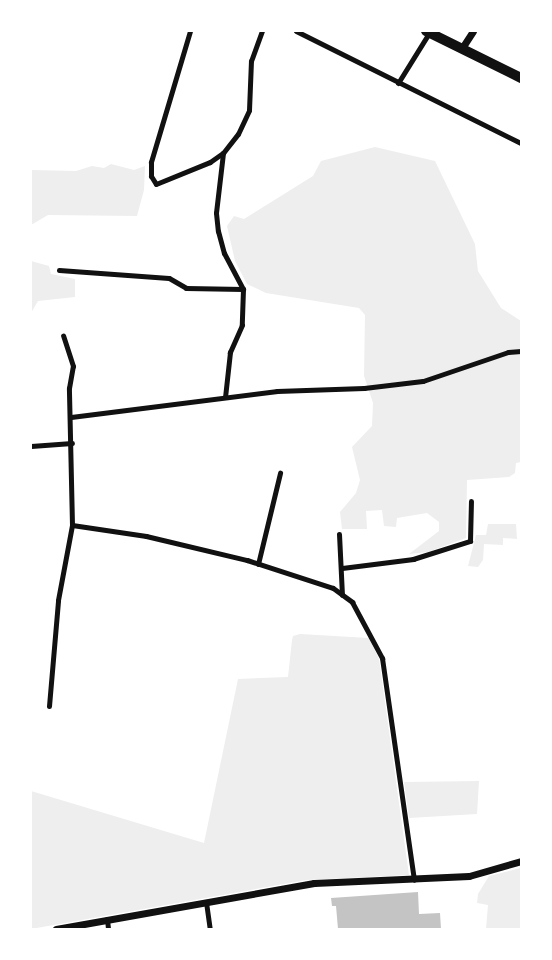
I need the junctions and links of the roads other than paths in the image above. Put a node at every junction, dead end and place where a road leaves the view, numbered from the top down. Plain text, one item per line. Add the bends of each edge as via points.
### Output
1 (190, 31) edge
2 (262, 31) edge
3 (296, 31) edge
4 (473, 31) edge
5 (427, 32) edge
6 (462, 48) junction
7 (521, 78) edge
8 (398, 83) junction
9 (521, 144) edge
10 (223, 153) junction
11 (59, 270) dead end
12 (243, 289) junction
13 (63, 336) dead end
14 (521, 351) edge
15 (225, 397) junction
16 (71, 417) junction
17 (72, 443) junction
18 (31, 446) edge
19 (280, 473) dead end
20 (471, 501) dead end
21 (72, 525) junction
22 (339, 534) dead end
23 (258, 564) junction
24 (342, 568) junction
25 (342, 595) junction
26 (49, 706) dead end
27 (521, 861) edge
28 (414, 880) junction
29 (206, 902) junction
30 (107, 919) junction
31 (60, 928) edge
32 (108, 929) edge
33 (210, 929) edge

1 - 10 street via 152,162 151,176 156,184 210,162
2 - 10 street via 252,53 247,119
3 - 8 street
4 - 6 street
5 - 6 highway
5 - 8 street
6 - 7 highway
8 - 9 street
10 - 12 street via 216,213 218,231 224,254
11 - 12 street via 169,278 186,288
12 - 15 street via 242,325 230,352
13 - 16 street via 73,366 69,388
14 - 15 street via 508,352 423,381
15 - 16 street
16 - 17 street
17 - 18 street
17 - 21 street
19 - 23 street
20 - 24 street via 470,541 413,559
21 - 23 street via 146,536
21 - 26 street via 58,600
22 - 24 street
23 - 25 street via 333,588
24 - 25 street
25 - 28 street via 352,602 382,658
27 - 28 street via 469,876
28 - 29 street via 314,883
29 - 30 street
29 - 33 street
30 - 31 street
30 - 32 street

